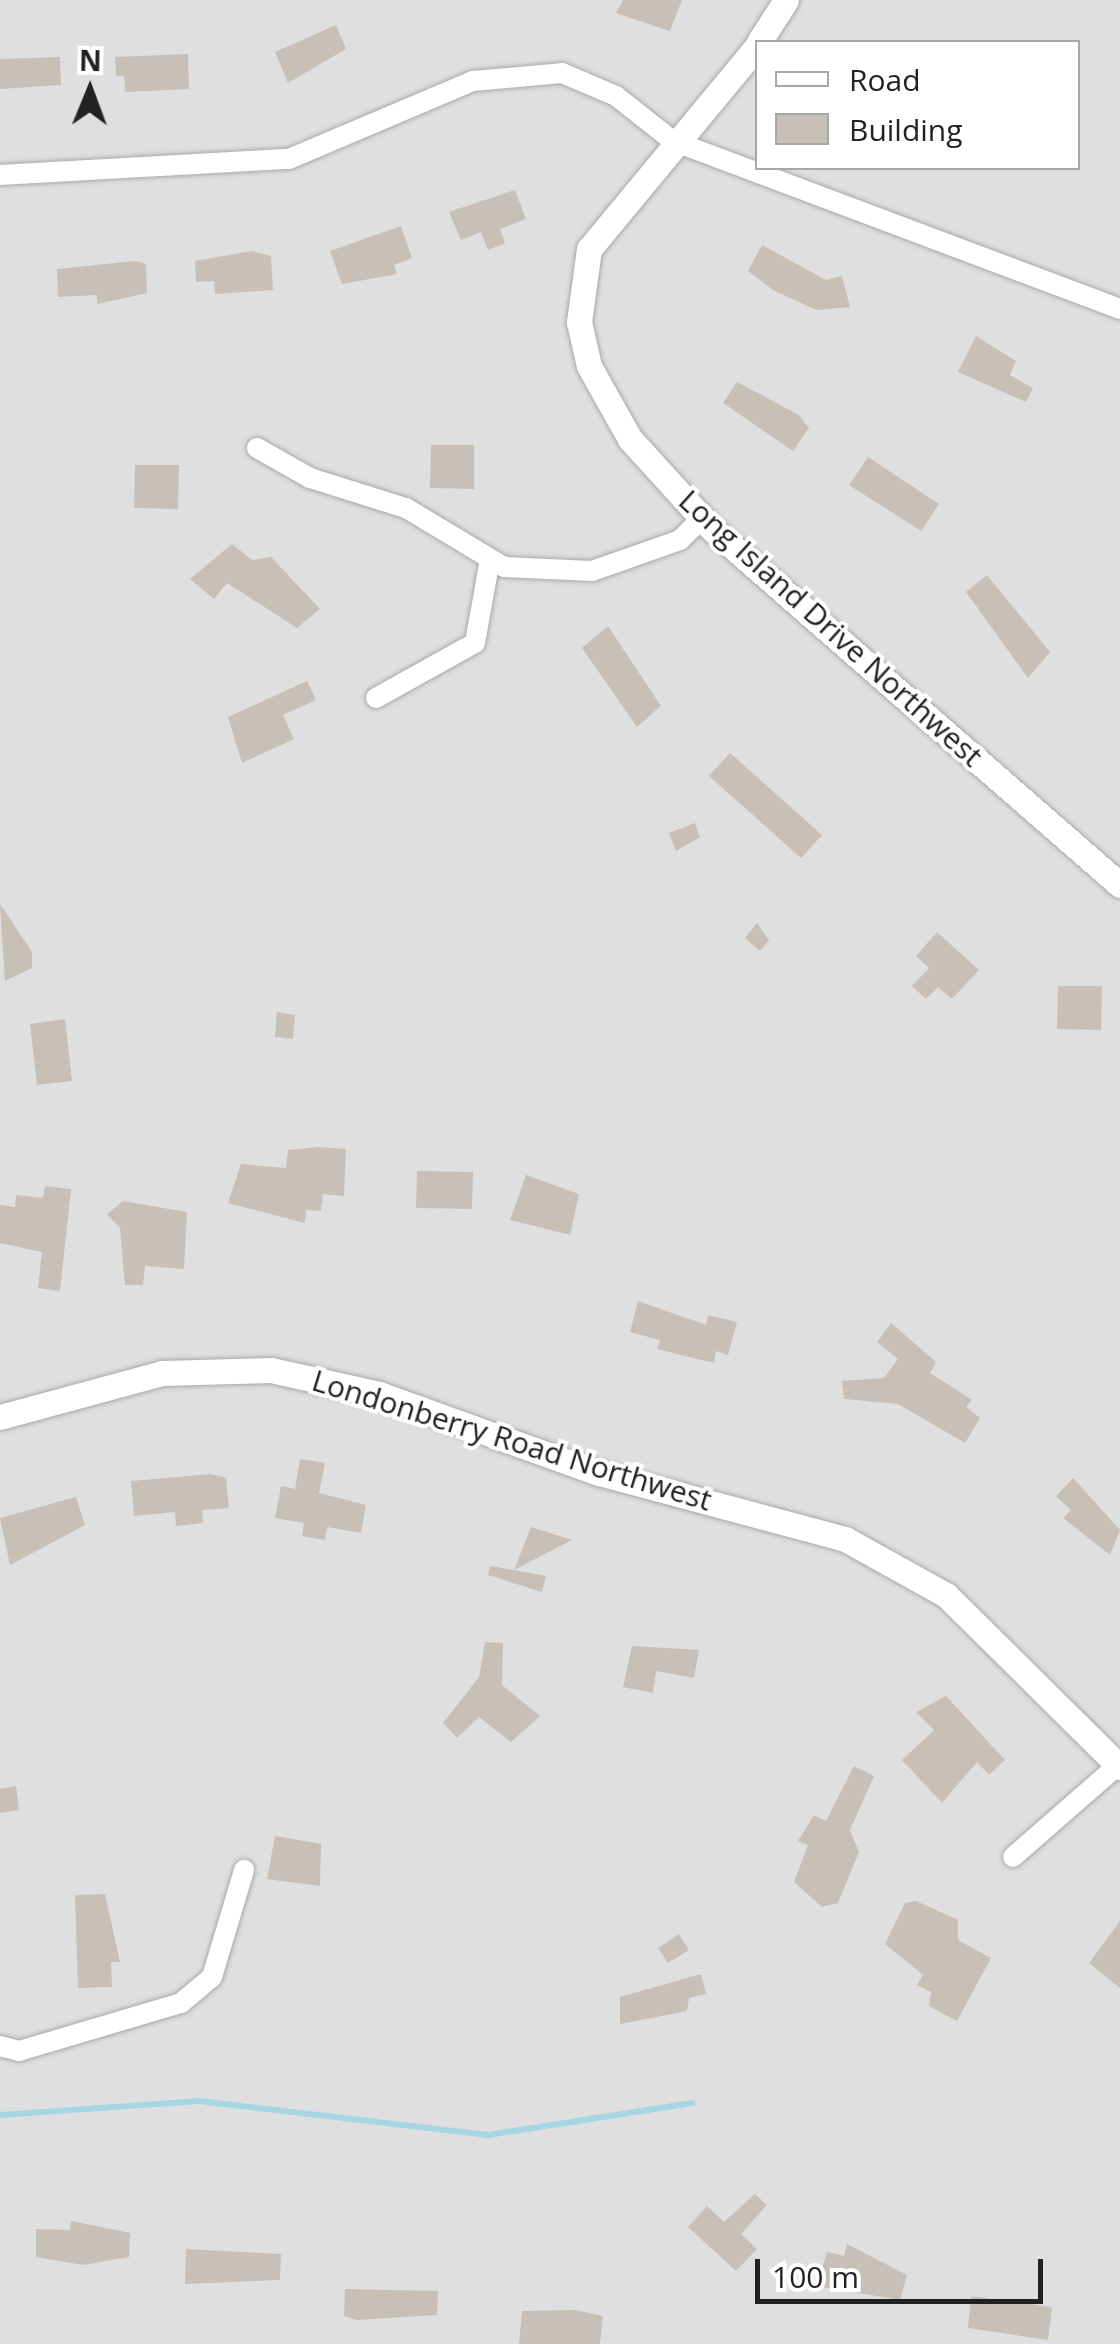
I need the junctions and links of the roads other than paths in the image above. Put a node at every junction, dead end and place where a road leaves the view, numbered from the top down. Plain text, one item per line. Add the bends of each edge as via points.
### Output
1 (786, 0) edge
2 (761, 40) edge
3 (755, 47) edge
4 (673, 141) junction
5 (0, 175) edge
6 (1120, 309) edge
7 (257, 448) dead end
8 (702, 518) junction
9 (490, 559) junction
10 (376, 698) dead end
11 (1120, 885) edge
12 (0, 1417) edge
13 (1119, 1766) edge
14 (1013, 1857) dead end
15 (244, 1870) dead end
16 (0, 2046) edge

1 - 2 street, Long Island Drive Northwest
3 - 4 street, Long Island Drive Northwest
4 - 5 street via 597,85 524,70 473,81 288,159
4 - 6 street
4 - 8 street, Long Island Drive Northwest via 589,250 579,322 605,402
7 - 9 street via 310,478 406,508
8 - 9 street via 680,540 592,571
8 - 11 street, Long Island Drive Northwest
9 - 10 street via 475,643
12 - 13 street, Londonberry Road Northwest via 162,1373 271,1370 379,1394 600,1473 845,1538 946,1594
13 - 14 street
15 - 16 street via 212,1977 182,2003 19,2050

